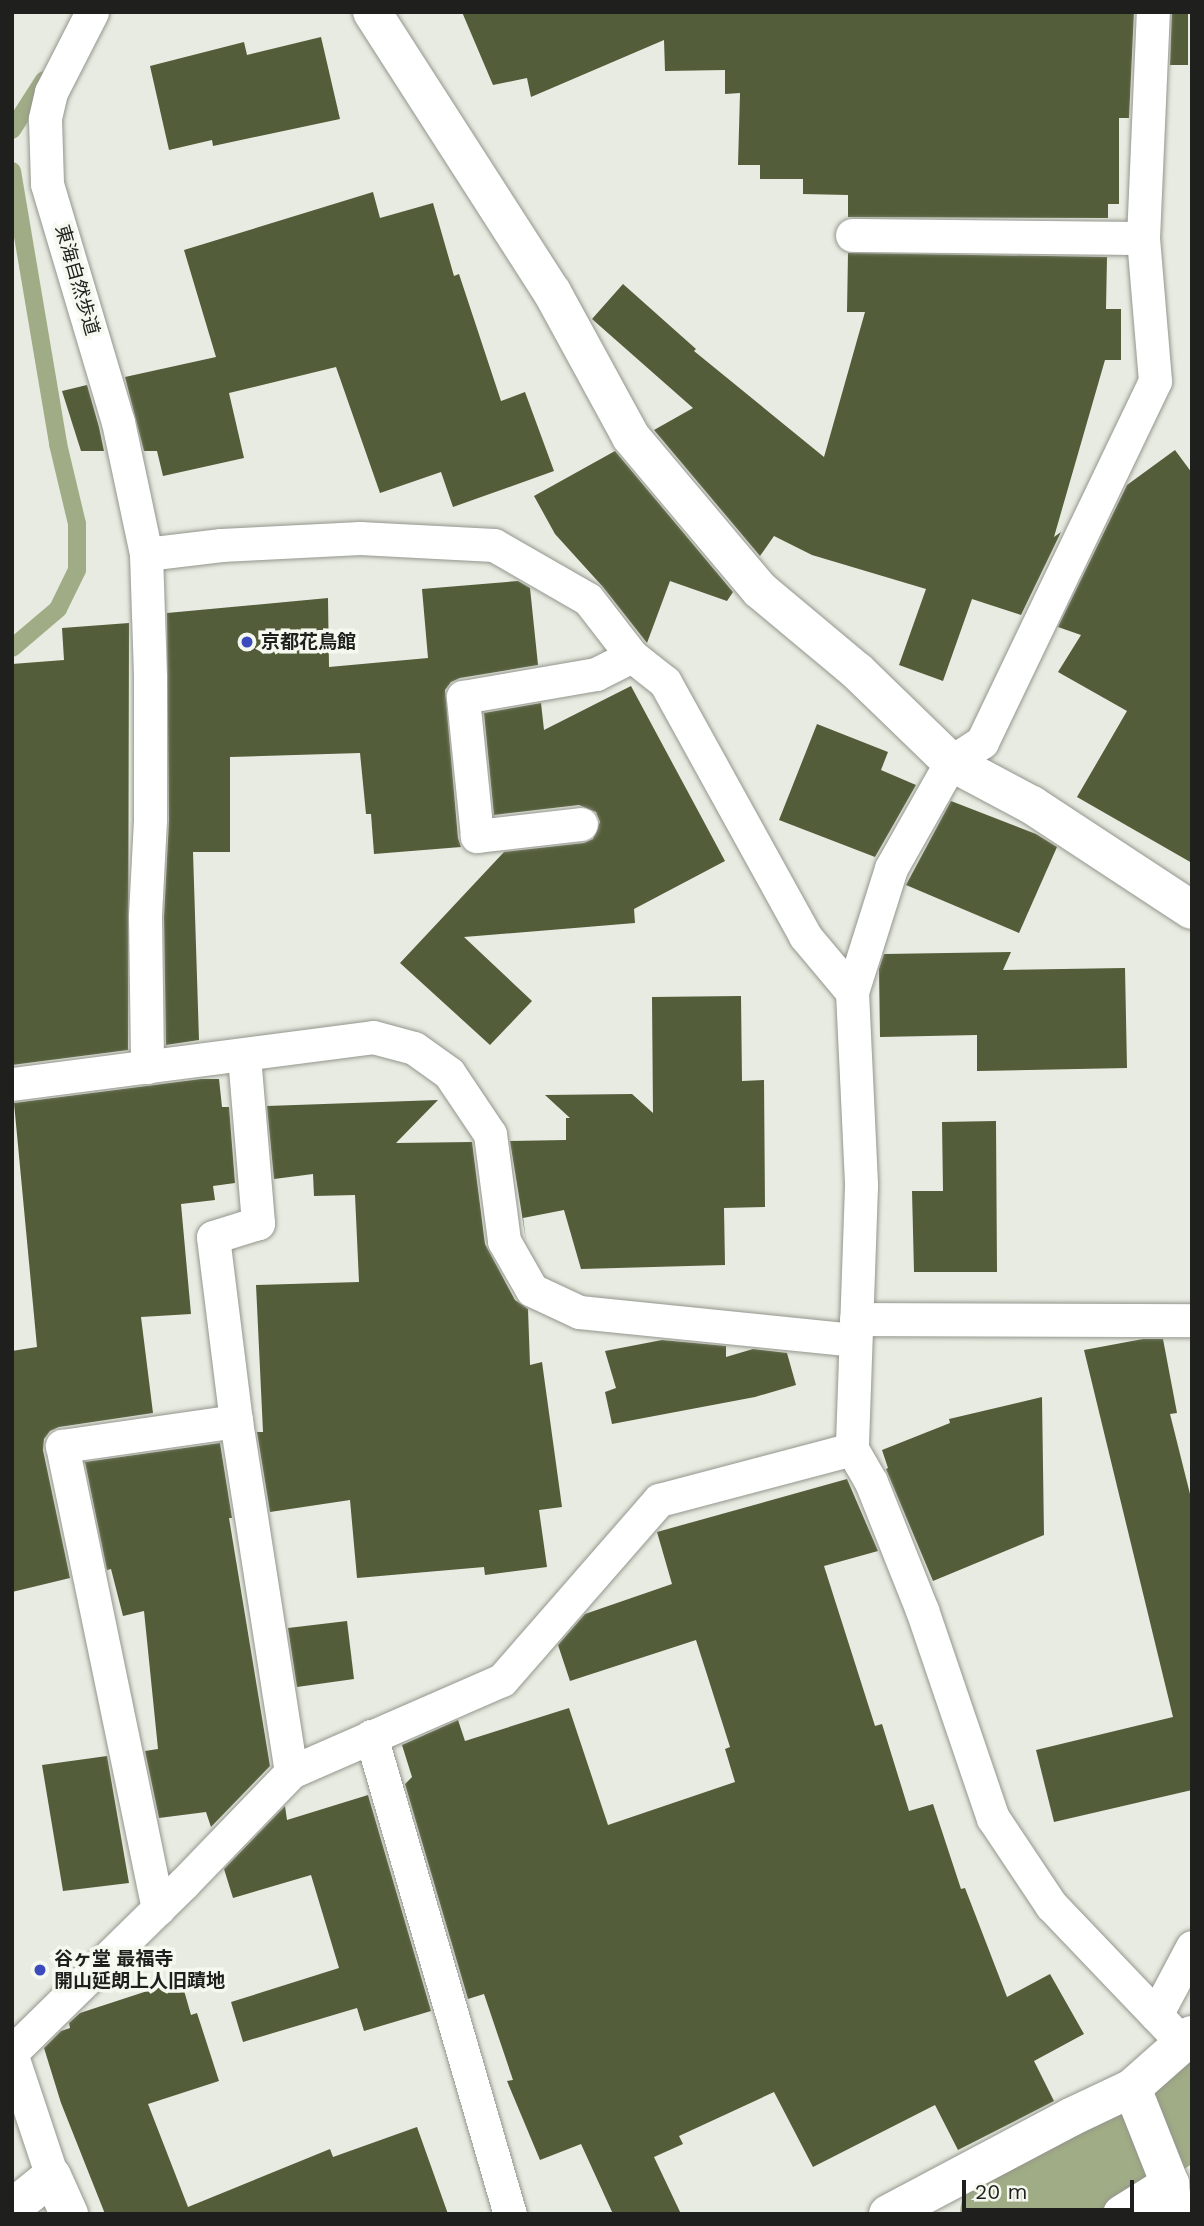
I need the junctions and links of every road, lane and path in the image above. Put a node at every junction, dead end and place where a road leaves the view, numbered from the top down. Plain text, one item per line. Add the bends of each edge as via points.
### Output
1 (92, 12) edge
2 (372, 12) edge
3 (1153, 12) edge
4 (852, 235) dead end
5 (1143, 238) junction
6 (146, 554) junction
7 (632, 656) junction
8 (951, 762) junction
9 (581, 824) dead end
10 (1192, 910) edge
11 (852, 992) junction
12 (244, 1056) junction
13 (147, 1067) junction
14 (12, 1084) edge
15 (1192, 1320) edge
16 (855, 1330) junction
17 (236, 1422) junction
18 (852, 1449) junction
19 (371, 1736) junction
20 (291, 1772) junction
21 (158, 1909) junction
22 (1192, 1947) edge
23 (1156, 2015) junction
24 (1187, 2039) edge
25 (12, 2054) edge
26 (1132, 2088) junction
27 (52, 2176) junction
28 (1172, 2199) edge
29 (12, 2208) edge
30 (69, 2214) edge
31 (510, 2214) edge
32 (888, 2214) edge
33 (1122, 2214) edge

1 - 6 lane, 東海自然歩道 via 51,92 45,120 47,184 118,422
2 - 8 street via 552,292 631,437 760,590 857,671
3 - 5 lane
4 - 5 lane
5 - 8 lane via 1155,381 982,742
6 - 7 lane via 360,538 494,545 588,599
6 - 13 lane, 東海自然歩道 via 150,677
7 - 9 lane via 596,674 463,697 478,836
7 - 11 lane via 665,682 805,936
8 - 10 street via 1032,805
8 - 11 lane via 891,868
11 - 16 lane via 861,1185
12 - 13 lane
12 - 16 lane via 373,1037 414,1048 449,1073 490,1134 504,1241 532,1290 579,1312
12 - 17 lane via 258,1223 213,1237
13 - 14 lane
15 - 16 lane
16 - 18 lane
17 - 20 lane
17 - 21 lane via 62,1446
18 - 19 lane via 659,1500 502,1680
18 - 23 lane via 871,1482 922,1610 993,1818 1051,1905
19 - 20 lane
19 - 31 lane
20 - 21 lane
21 - 25 lane
22 - 23 lane
23 - 24 lane
24 - 26 street
25 - 27 lane
26 - 28 street
26 - 32 street
27 - 29 street
27 - 30 street
28 - 33 street

